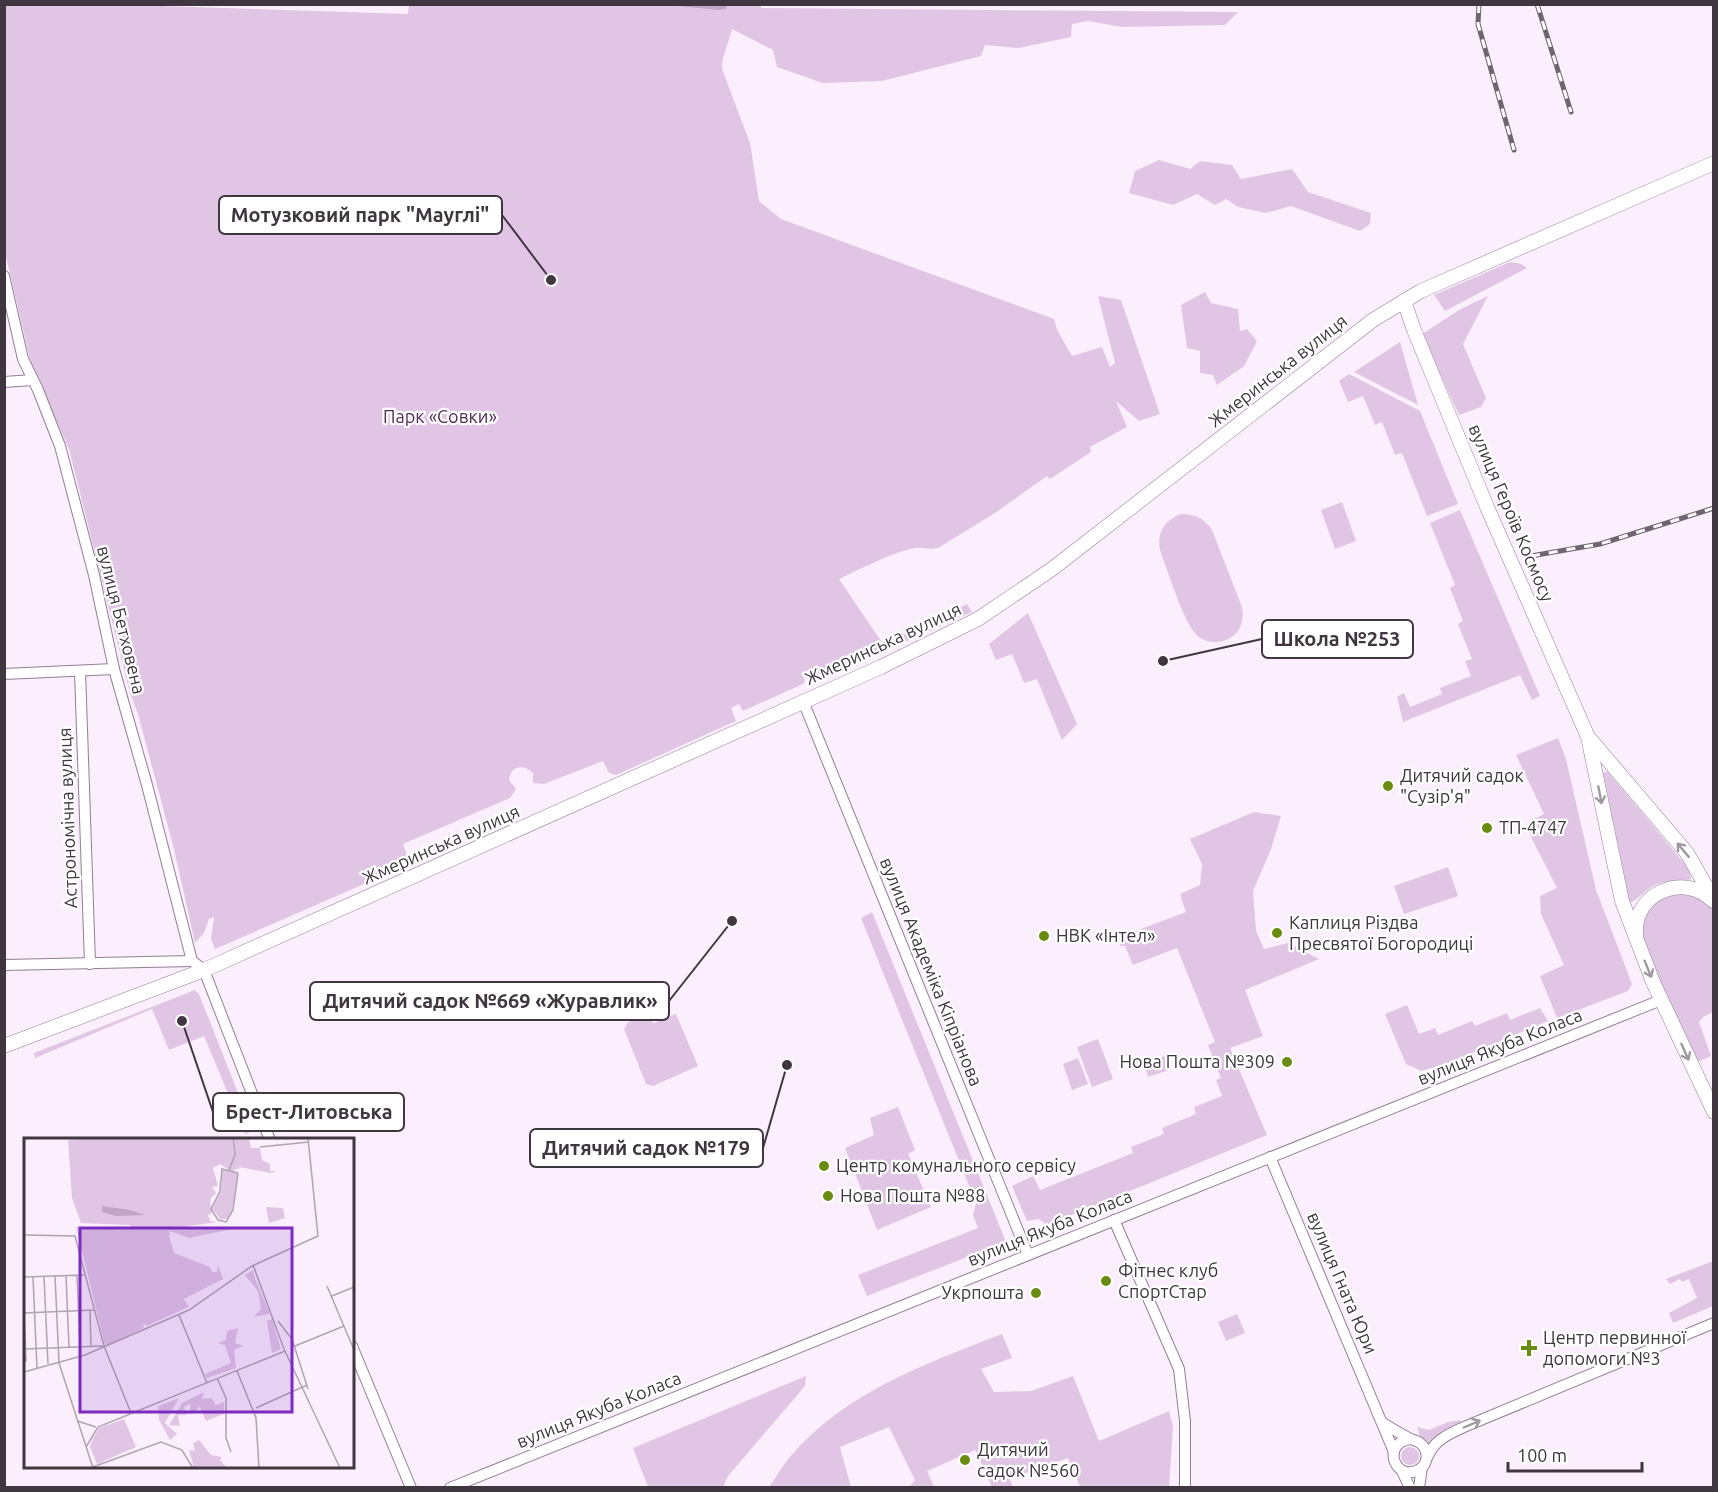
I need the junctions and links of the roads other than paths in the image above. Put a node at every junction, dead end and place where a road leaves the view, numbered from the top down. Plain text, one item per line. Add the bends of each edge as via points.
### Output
1 (1713, 164) edge
2 (4, 276) edge
3 (1404, 301) junction
4 (33, 380) junction
5 (4, 382) edge
6 (114, 669) junction
7 (80, 670) junction
8 (4, 674) edge
9 (803, 701) junction
10 (1588, 737) junction
11 (1713, 901) edge
12 (1636, 939) junction
13 (192, 961) junction
14 (90, 964) junction
15 (4, 965) edge
16 (204, 970) junction
17 (1661, 1000) junction
18 (4, 1046) edge
19 (1712, 1107) edge
20 (269, 1138) edge
21 (1270, 1157) junction
22 (1114, 1220) junction
23 (1028, 1255) junction
24 (1713, 1323) edge
25 (354, 1351) edge
26 (1383, 1423) junction
27 (1410, 1439) junction
28 (1394, 1452) junction
29 (1424, 1462) junction
30 (1402, 1471) junction
31 (411, 1488) edge
32 (450, 1488) edge
33 (1185, 1488) edge
34 (1410, 1488) edge
35 (1419, 1488) edge

1 - 3 main road, Жмеринська вулиця
2 - 4 street, вулиця Бетховена via 23,359
3 - 9 main road, Жмеринська вулиця via 1373,320 1052,569 994,609 881,667
3 - 10 main road, вулиця Героїв Космосу via 1487,507
4 - 5 street
4 - 6 street, вулиця Бетховена via 60,446
6 - 7 street
6 - 13 street, вулиця Бетховена
7 - 8 street
7 - 14 street, Астрономічна вулиця
9 - 16 main road, Жмеринська вулиця
9 - 23 street, вулиця Академіка Кіпріанова
11 -> 10 main road, вулиця Героїв Космосу via 1687,854
10 -> 12 main road, вулиця Героїв Космосу via 1622,901
11 - 12 main road via 1684,886 1658,892 1640,912
12 -> 17 main road, вулиця Героїв Космосу
13 - 14 street
13 - 16 street
14 - 15 street
16 - 18 main road, Жмеринська вулиця
16 - 20 street
17 -> 19 main road, вулиця Героїв Космосу
17 - 21 street, вулиця Якуба Коласа
21 - 22 street, вулиця Якуба Коласа
21 - 26 street, вулиця Гната Юри
22 - 23 street, вулиця Якуба Коласа
22 - 33 street via 1179,1369 1185,1421
23 - 32 street, вулиця Якуба Коласа
29 -> 24 street via 1431,1447 1456,1431
25 - 31 street
26 - 27 street
26 - 28 street, вулиця Гната Юри
27 - 28 street via 1400,1443
27 - 29 street via 1424,1447
28 - 30 street
29 - 30 street via 1413,1472
29 - 35 street
30 - 34 street

